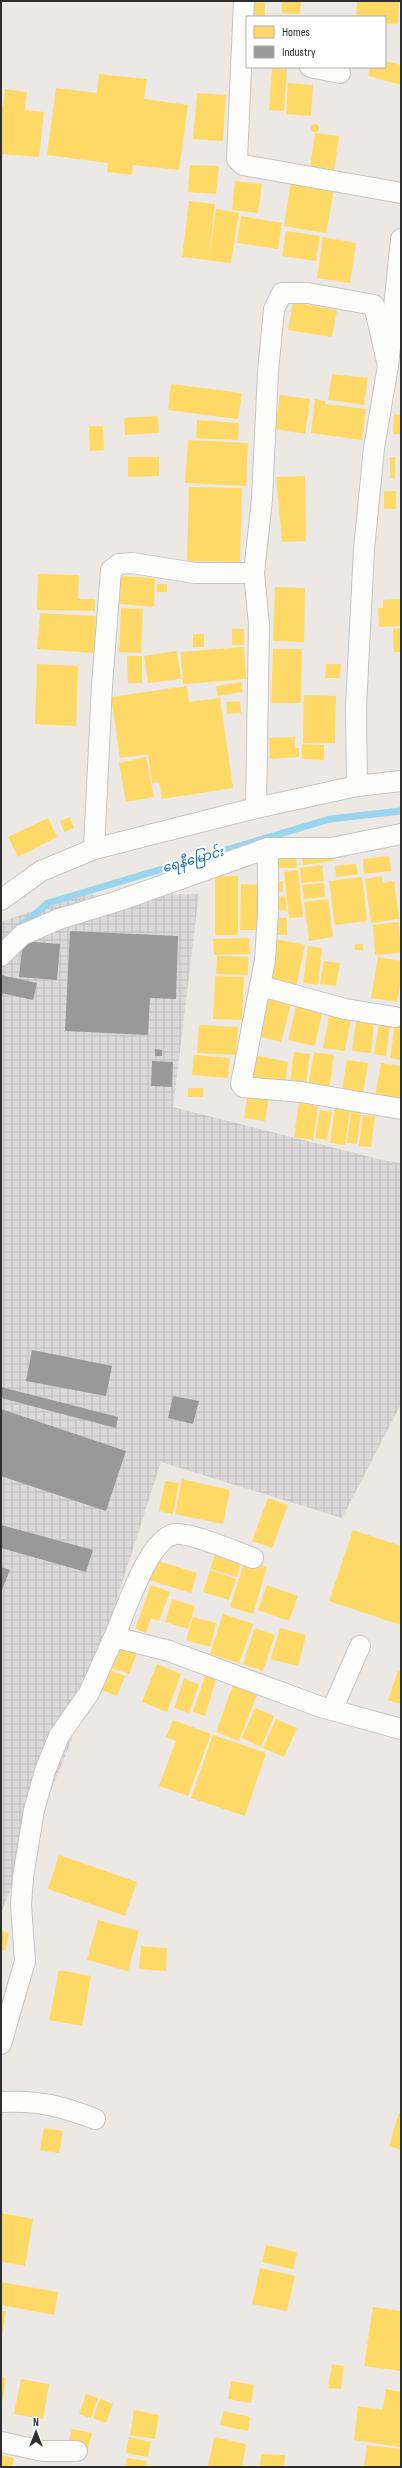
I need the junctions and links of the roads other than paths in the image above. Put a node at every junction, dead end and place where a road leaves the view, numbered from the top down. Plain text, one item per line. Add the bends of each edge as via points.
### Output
1 (244, 1) edge
2 (243, 59) edge
3 (315, 68) edge
4 (340, 73) dead end
5 (401, 193) edge
6 (401, 239) edge
7 (388, 366) junction
8 (254, 573) junction
9 (401, 781) edge
10 (357, 786) junction
11 (256, 808) junction
12 (401, 834) edge
13 (268, 848) junction
14 (94, 849) junction
15 (1, 900) edge
16 (1, 956) edge
17 (261, 986) junction
18 (395, 1017) dead end
19 (401, 1109) edge
20 (253, 1558) dead end
21 (114, 1637) junction
22 (360, 1646) dead end
23 (332, 1710) junction
24 (401, 1729) edge
25 (1, 2044) edge
26 (1, 2102) edge
27 (95, 2119) dead end
28 (1, 2442) edge
29 (77, 2451) dead end

1 - 2 street
2 - 5 street via 236,156 239,162 243,165
3 - 4 street
6 - 7 street
7 - 8 street via 374,305 308,294 282,293 274,309 268,372 262,499
7 - 10 street via 374,448 364,549 356,700
8 - 11 street via 259,624
8 - 14 street via 194,572 132,563 119,564 111,570
9 - 10 street
10 - 11 street
11 - 14 street
12 - 13 street via 331,848
13 - 16 street via 53,922 22,935
13 - 17 street via 267,939
14 - 15 street via 41,871
17 - 18 street via 345,1009
17 - 19 street via 241,1080 243,1087 301,1092
20 - 21 street via 174,1534 155,1548
21 - 23 street via 169,1652
21 - 25 street via 89,1693 59,1736 43,1777 34,1810 23,1877 21,1905 25,1961
22 - 23 street
23 - 24 street
26 - 27 street via 29,2101 58,2105
28 - 29 street via 43,2451

